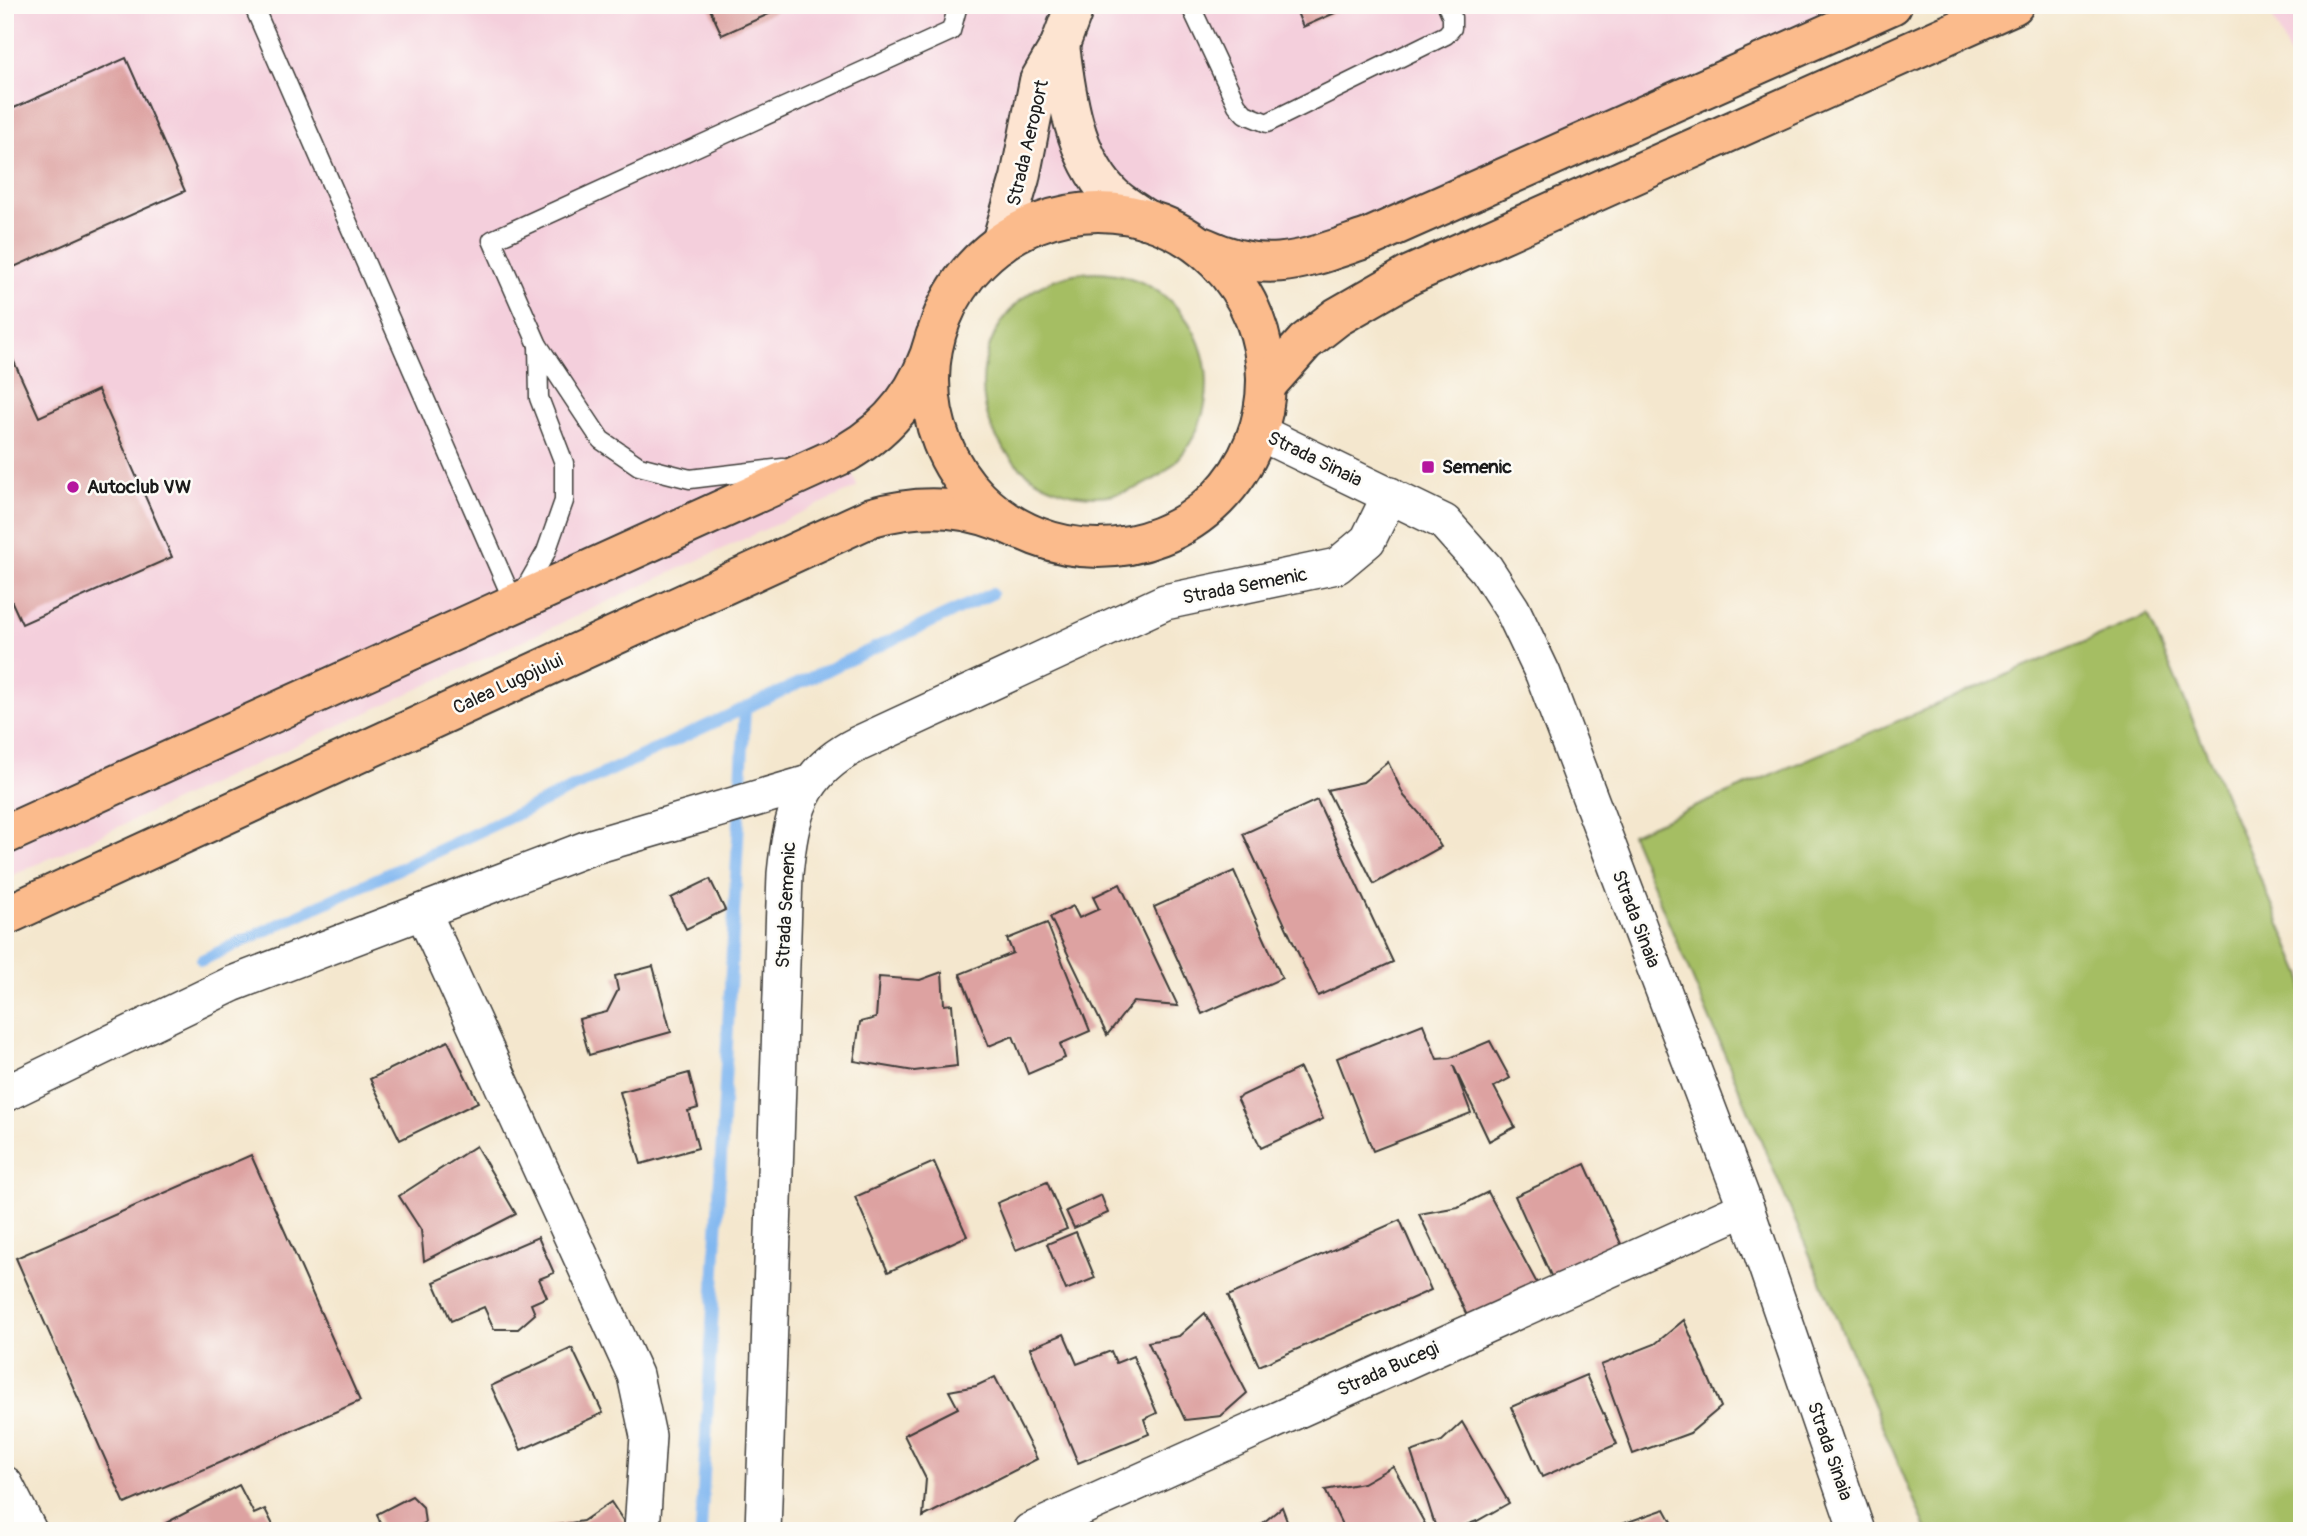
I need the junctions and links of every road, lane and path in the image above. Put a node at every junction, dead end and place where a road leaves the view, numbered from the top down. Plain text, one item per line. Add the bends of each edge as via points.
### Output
1 (253, 5) edge
2 (958, 5) edge
3 (1075, 5) edge
4 (1447, 5) edge
5 (1892, 5) edge
6 (2014, 5) edge
7 (1190, 6) edge
8 (1060, 45) junction
9 (1144, 219) junction
10 (1185, 236) junction
11 (1001, 243) junction
12 (935, 337) junction
13 (538, 345) junction
14 (1266, 386) junction
15 (1258, 432) junction
16 (831, 460) junction
17 (1390, 495) junction
18 (1020, 530) junction
19 (515, 605) junction
20 (809, 783) junction
21 (5, 835) edge
22 (423, 912) junction
23 (5, 916) edge
24 (5, 1094) edge
25 (1746, 1208) junction
26 (5, 1484) edge
27 (29, 1531) edge
28 (642, 1531) edge
29 (762, 1531) edge
30 (1030, 1531) edge
31 (1857, 1531) edge

1 - 19 lane
2 - 13 lane via 951,31 492,240
3 - 8 street, Strada Aeroport
4 - 7 lane via 1452,28 1446,35 1267,123 1245,114 1237,105
5 - 10 main road via 1356,242 1290,262 1243,263
6 - 14 main road via 1410,275 1336,317 1305,341
8 - 9 street, Strada Aeroport via 1066,93 1083,150 1109,193
8 - 11 street, Strada Aeroport via 1039,81 1020,178
9 - 10 main road
9 - 11 main road via 1111,212 1070,215 1026,228
10 - 14 main road via 1220,264 1246,300 1262,341
11 - 12 main road via 960,283
12 - 16 main road via 904,404 869,439
12 - 18 main road via 929,366 930,397 944,449 972,493
13 - 16 lane via 601,440 639,466 690,479
13 - 19 lane via 539,398 564,463 565,501 546,552
14 - 15 main road
15 - 17 street, Strada Sinaia
15 - 18 main road via 1241,470 1224,492 1204,511 1168,533 1129,546 1094,548 1059,544
16 - 19 main road
17 - 20 street, Strada Semenic via 1368,540 1337,566 1165,602 840,753
17 - 25 street, Strada Sinaia via 1444,522 1486,569 1512,609 1543,674
18 - 23 main road, Calea Lugojului via 995,517 945,507 918,506 872,517
19 - 21 main road
20 - 22 street via 591,847
20 - 29 street, Strada Semenic via 792,823 785,874
22 - 24 street via 232,984
22 - 28 street via 635,1375 648,1436
25 - 30 street, Strada Bucegi
25 - 31 street, Strada Sinaia
26 - 27 street

